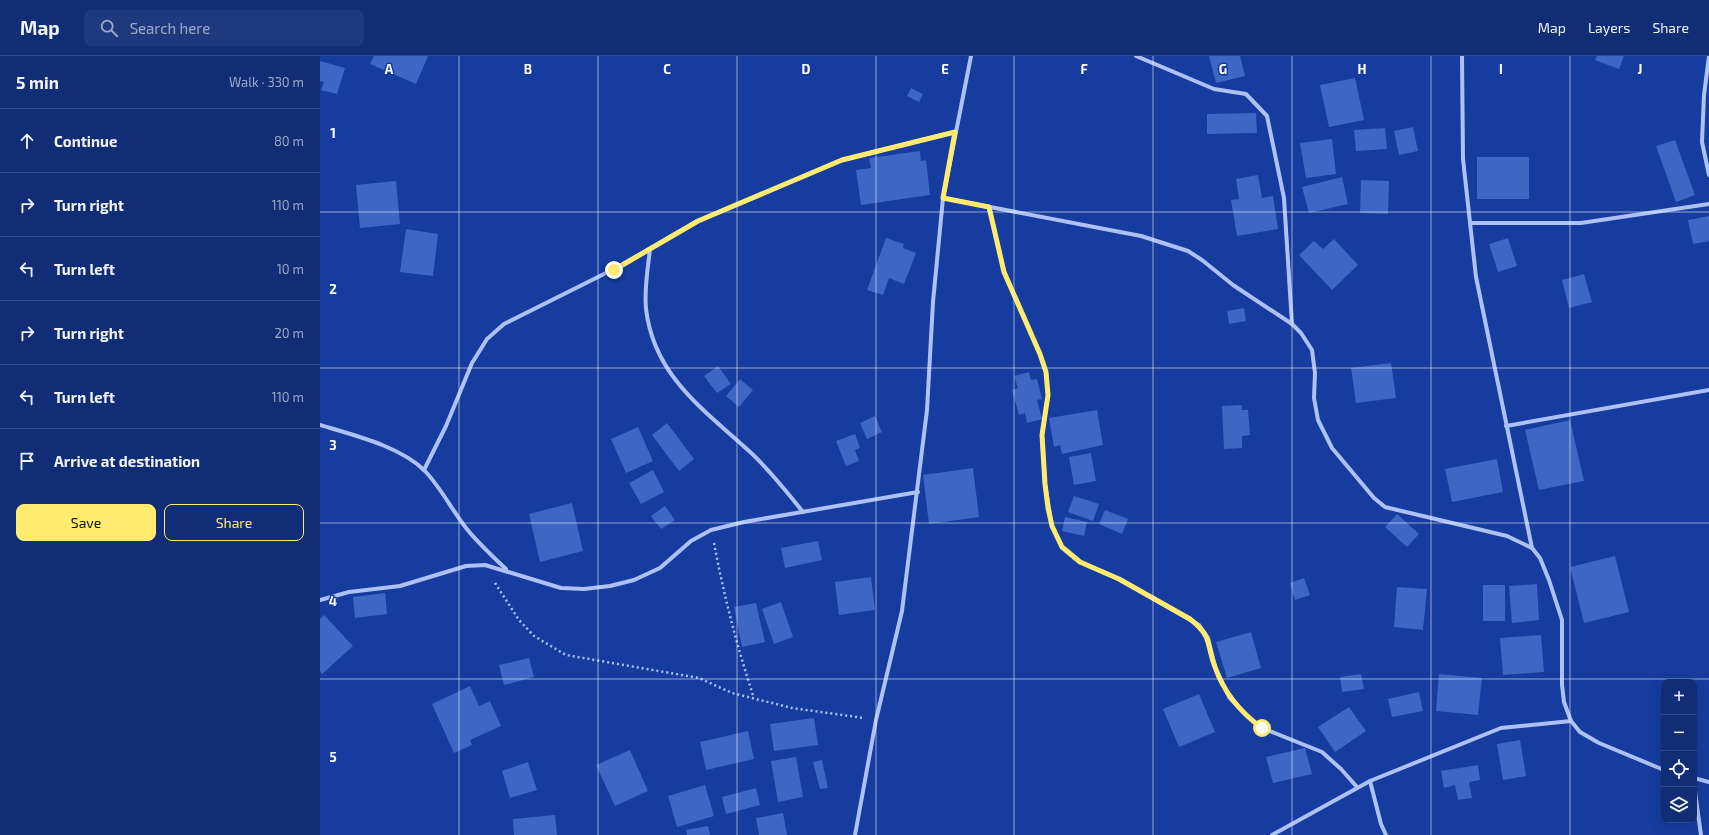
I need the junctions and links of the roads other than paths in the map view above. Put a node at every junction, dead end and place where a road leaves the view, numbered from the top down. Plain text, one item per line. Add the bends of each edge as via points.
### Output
1 (971, 56) edge
2 (1136, 56) edge
3 (1462, 56) edge
4 (1709, 56) edge
5 (955, 132) junction
6 (1709, 175) edge
7 (943, 198) junction
8 (1709, 204) edge
9 (989, 207) junction
10 (1470, 223) junction
11 (650, 249) junction
12 (1292, 324) junction
13 (1709, 390) edge
14 (320, 425) edge
15 (1506, 426) junction
16 (424, 470) junction
17 (918, 492) junction
18 (803, 512) junction
19 (1532, 548) junction
20 (508, 570) junction
21 (320, 600) edge
22 (1571, 721) junction
23 (1661, 769) edge
24 (1697, 779) edge
25 (1370, 781) junction
26 (1709, 782) edge
27 (1357, 787) junction
28 (1694, 787) edge
29 (855, 835) edge
30 (1272, 835) edge
31 (1386, 835) edge
32 (1701, 835) edge

1 - 5 street
2 - 12 street via 1214,89 1246,94 1267,116 1284,198
3 - 10 street via 1463,159
4 - 6 street via 1702,142
5 - 7 street
5 - 11 street via 842,160 698,221
7 - 9 street
7 - 17 street via 932,302 928,410
8 - 10 street via 1581,223
9 - 12 street via 1142,236 1188,251
9 - 27 street via 1004,272 1046,372 1048,395 1042,435 1045,484 1052,526 1062,547 1080,562 1119,579 1198,625 1208,638 1215,667 1229,697 1248,717 1262,728 1322,752
10 - 15 street via 1476,277
11 - 16 street via 614,270 504,324 487,339 472,363 446,426
11 - 18 street via 646,310 653,339 665,367 699,408 749,451
12 - 19 street via 1312,350 1315,373 1314,398 1318,420 1332,448 1374,498 1385,507 1507,536
13 - 15 street
14 - 16 street via 395,450
15 - 19 street
16 - 20 street via 466,528
17 - 18 street
17 - 29 street via 902,611 876,720
18 - 20 street via 711,530 691,541 660,568 634,580 610,586 561,588
19 - 22 street via 1540,558 1562,620 1562,685 1564,702
20 - 21 street via 484,565 466,566 400,586 349,592
22 - 23 street via 1580,732 1598,743
22 - 25 street via 1501,728
24 - 26 street
25 - 27 street
25 - 31 street
27 - 30 street
28 - 32 street

